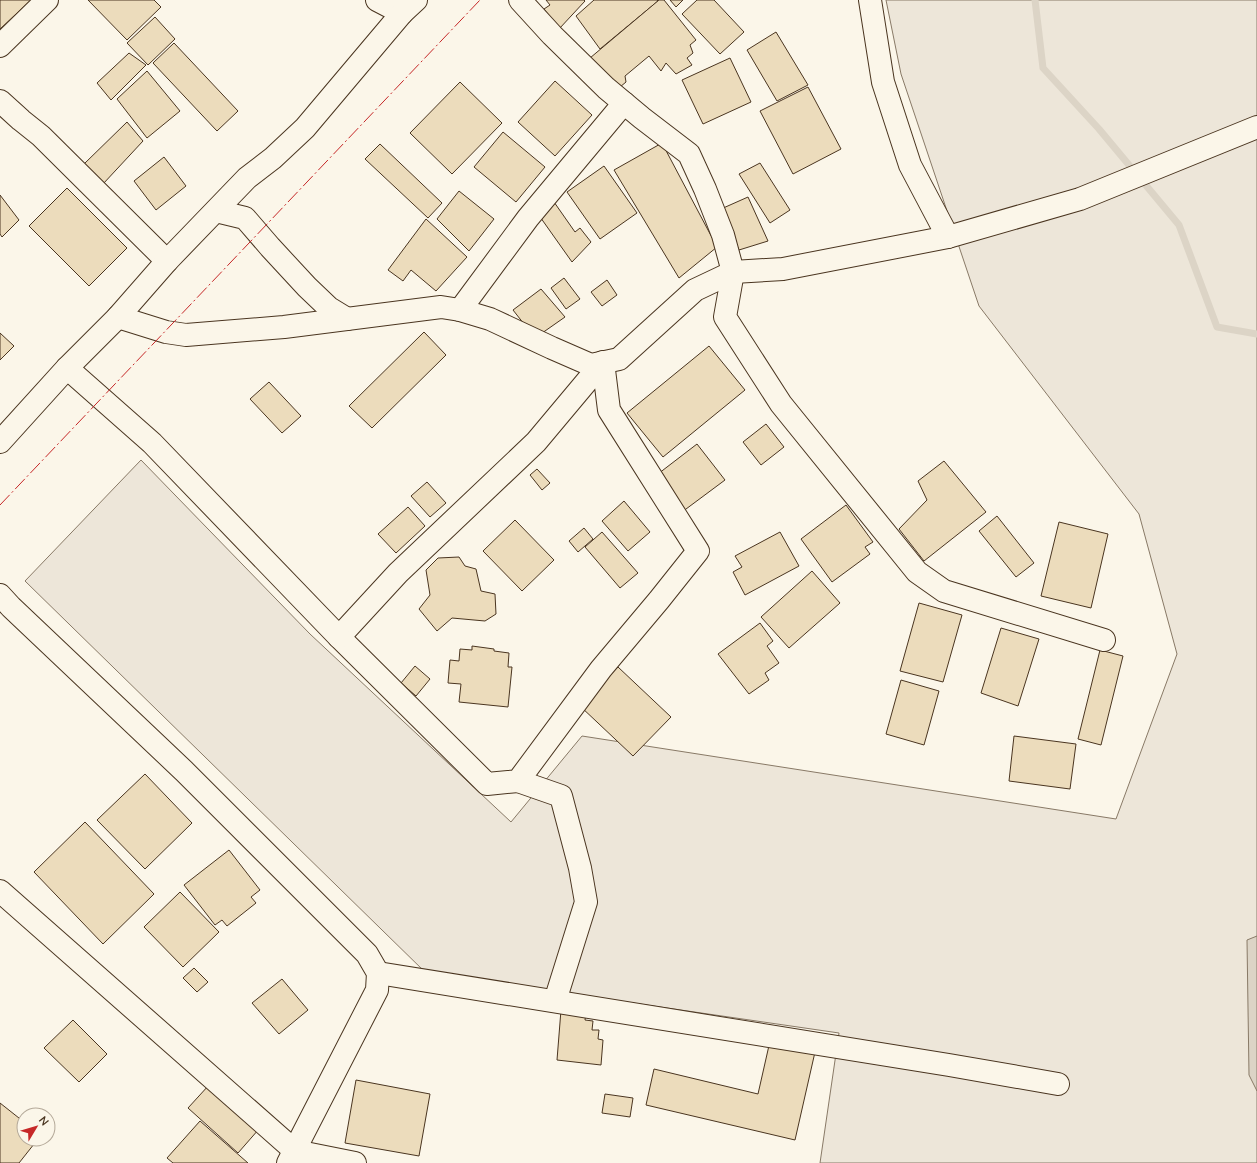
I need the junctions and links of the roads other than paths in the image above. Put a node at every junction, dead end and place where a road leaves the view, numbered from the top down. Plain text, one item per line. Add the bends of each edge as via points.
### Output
1 (47, 0) edge
2 (377, 0) edge
3 (520, 0) edge
4 (870, 0) edge
5 (409, 6) edge
6 (0, 46) edge
7 (0, 101) edge
8 (624, 103) junction
9 (1257, 127) edge
10 (216, 211) junction
11 (948, 237) junction
12 (167, 261) junction
13 (732, 272) junction
14 (460, 310) junction
15 (118, 318) junction
16 (347, 319) junction
17 (603, 362) junction
18 (67, 368) junction
19 (0, 442) edge
20 (0, 595) edge
21 (339, 637) junction
22 (1104, 640) dead end
23 (518, 781) junction
24 (0, 891) edge
25 (378, 973) junction
26 (555, 1001) junction
27 (1058, 1084) dead end
28 (292, 1157) edge
29 (355, 1163) edge

1 - 6 street
2 - 5 street
3 - 8 street via 552,36
4 - 11 street via 883,82 907,158
5 - 10 street via 304,128 273,158 247,178
7 - 12 street via 41,136
8 - 13 street via 689,154 723,235
8 - 14 street via 528,218
9 - 11 street via 1080,199
10 - 12 street
10 - 16 street via 245,218 307,287 329,308
11 - 13 street via 783,269
12 - 15 street
13 - 17 street via 695,290 619,359
13 - 22 street via 725,317 781,404 917,572 944,591
14 - 16 street via 442,307
14 - 17 street via 490,319 591,365
15 - 16 street via 186,335
15 - 18 street
17 - 21 street via 536,442 398,573
17 - 23 street via 609,410 698,551 601,669
18 - 19 street
18 - 21 street via 152,443
20 - 25 street via 184,771 367,954
21 - 23 street via 487,784
23 - 26 street via 562,796 586,902
24 - 28 street
25 - 26 street
25 - 28 street via 377,990
26 - 27 street
28 - 29 street

